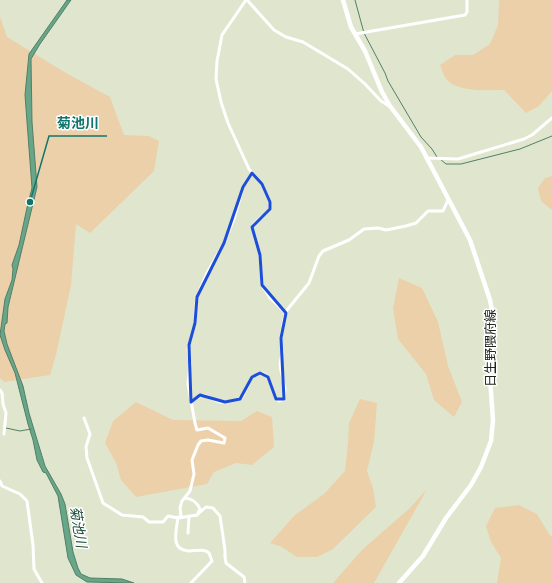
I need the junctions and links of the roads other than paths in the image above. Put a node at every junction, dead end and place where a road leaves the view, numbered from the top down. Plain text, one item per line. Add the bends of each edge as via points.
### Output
1 (246, 0) edge
2 (343, 0) edge
3 (467, 0) edge
4 (355, 34) junction
5 (390, 106) junction
6 (552, 118) edge
7 (426, 158) junction
8 (252, 173) junction
9 (448, 200) junction
10 (286, 313) junction
11 (0, 390) edge
12 (191, 402) junction
13 (84, 418) dead end
14 (4, 434) dead end
15 (0, 481) edge
16 (185, 498) junction
17 (197, 515) junction
18 (189, 516) junction
19 (179, 517) junction
20 (188, 533) dead end
21 (42, 583) edge
22 (192, 583) edge
23 (245, 583) edge
24 (399, 583) edge

1 - 5 street via 274,30 303,42 347,69 381,101
1 - 8 street via 222,35 218,48 216,79 228,123
2 - 4 main road, 日生野隈府線
3 - 4 street via 465,15
4 - 5 main road, 日生野隈府線
5 - 7 main road, 日生野隈府線
6 - 7 street via 524,140 458,159
7 - 9 main road, 日生野隈府線
8 - 10 street via 262,184 270,202 270,209 252,228 260,255 262,285 270,298
8 - 12 street via 243,187 224,243 197,297 196,323 188,349
9 - 10 street via 443,210 428,211 416,223 386,230 364,229 349,240 323,251 309,283
9 - 24 main road, 日生野隈府線 via 470,240 492,310 489,361 492,431 487,453 472,485 446,518 423,556
10 - 12 street via 281,338 280,364 285,388 284,399 276,399 268,377 260,373 252,377 240,399 220,402 200,395
11 - 14 street via 6,413
12 - 16 street via 197,430 208,428 225,438 224,443 208,440 201,441 198,445 192,460 194,474 190,491
13 - 19 street via 90,434 86,448 87,458 103,503 122,515 143,517 149,522 163,522 168,516
15 - 21 street via 2,486 20,494 28,501 34,569
16 - 17 street via 197,503 200,509
16 - 19 street
17 - 18 street
17 - 23 street via 206,507 213,508 220,516 226,563 244,577
18 - 19 street
18 - 20 street
19 - 22 street via 175,539 177,545 184,550 203,550 209,553 212,561

